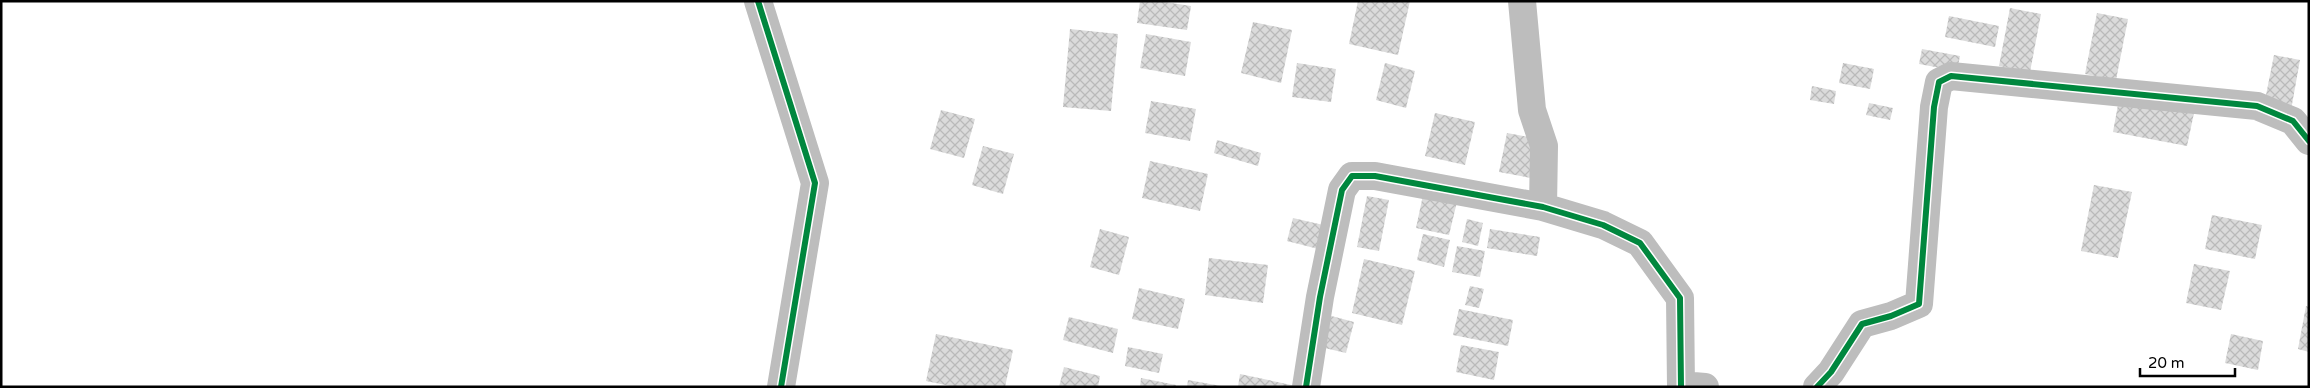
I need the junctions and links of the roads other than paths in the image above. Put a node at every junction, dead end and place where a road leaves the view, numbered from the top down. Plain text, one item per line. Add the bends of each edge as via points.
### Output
1 (758, 1) edge
2 (1522, 1) edge
3 (2309, 141) edge
4 (1543, 207) junction
5 (1689, 386) edge
6 (781, 387) edge
7 (1306, 387) edge
8 (1817, 387) edge

1 - 6 street via 815,183
2 - 4 street via 1532,110 1544,146
3 - 8 street via 2292,121 2257,106 1951,76 1939,82 1934,107 1918,304 1862,324 1831,372
4 - 5 street via 1603,225 1640,242 1680,298
4 - 7 street via 1374,176 1352,176 1342,190

